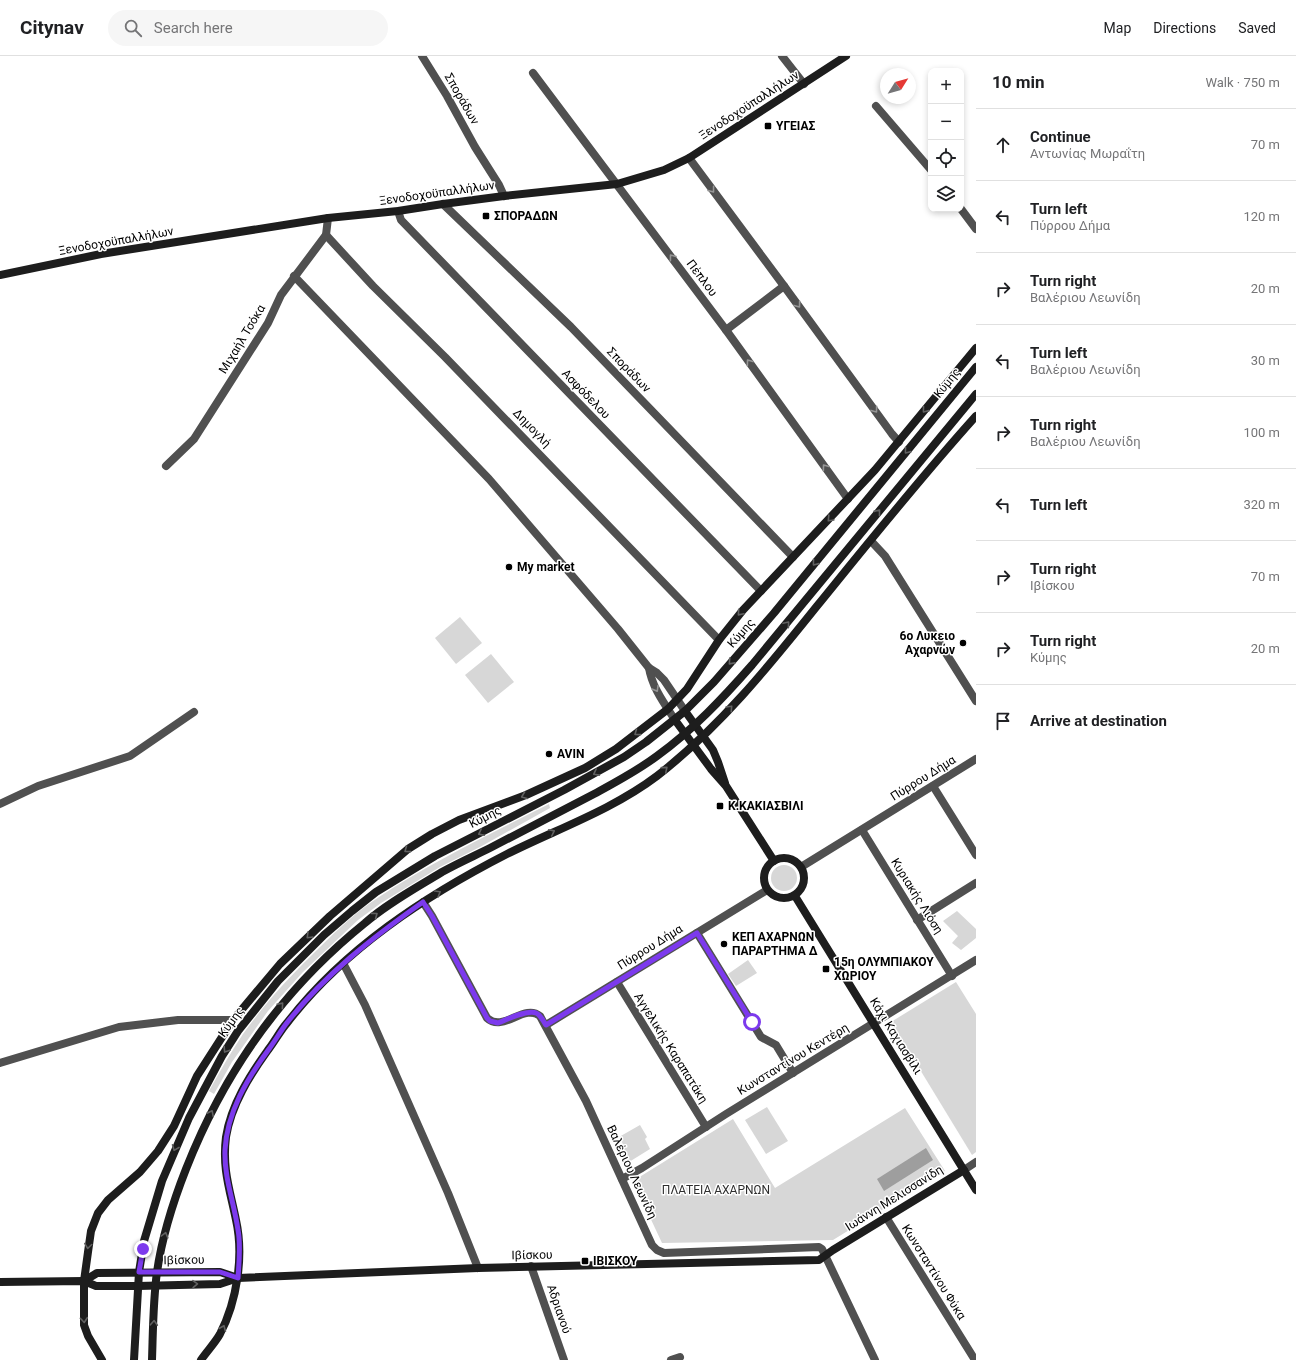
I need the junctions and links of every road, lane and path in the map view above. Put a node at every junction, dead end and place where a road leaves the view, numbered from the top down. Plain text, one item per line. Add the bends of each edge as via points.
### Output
1 (422, 56) edge
2 (782, 56) edge
3 (846, 56) edge
4 (533, 73) dead end
5 (804, 84) junction
6 (876, 106) dead end
7 (689, 158) junction
8 (928, 167) edge
9 (617, 184) junction
10 (504, 196) junction
11 (443, 204) junction
12 (398, 211) junction
13 (963, 212) edge
14 (328, 218) junction
15 (976, 229) edge
16 (326, 235) junction
17 (0, 275) edge
18 (294, 276) junction
19 (784, 286) junction
20 (726, 330) junction
21 (976, 348) edge
22 (976, 367) edge
23 (976, 394) edge
24 (976, 416) edge
25 (899, 442) junction
26 (166, 466) dead end
27 (848, 499) junction
28 (871, 541) junction
29 (793, 557) junction
30 (761, 591) junction
31 (719, 640) junction
32 (649, 668) junction
33 (677, 700) junction
34 (976, 701) edge
35 (668, 709) junction
36 (685, 711) junction
37 (194, 712) dead end
38 (675, 720) junction
39 (695, 725) junction
40 (685, 734) junction
41 (703, 736) junction
42 (693, 745) junction
43 (976, 760) edge
44 (726, 786) junction
45 (933, 786) junction
46 (0, 804) edge
47 (862, 830) junction
48 (976, 855) edge
49 (774, 860) junction
50 (801, 867) junction
51 (976, 883) edge
52 (767, 890) junction
53 (795, 896) junction
54 (423, 902) junction
55 (917, 920) junction
56 (697, 933) junction
57 (976, 960) edge
58 (343, 963) junction
59 (952, 976) junction
60 (617, 982) junction
61 (233, 1020) junction
62 (874, 1023) junction
63 (546, 1025) junction
64 (0, 1063) edge
65 (793, 1073) junction
66 (706, 1127) junction
67 (976, 1162) edge
68 (964, 1170) junction
69 (622, 1179) junction
70 (976, 1190) edge
71 (886, 1217) junction
72 (826, 1256) junction
73 (531, 1266) junction
74 (478, 1268) junction
75 (139, 1272) junction
76 (157, 1273) junction
77 (238, 1278) junction
78 (84, 1281) junction
79 (0, 1282) edge
80 (156, 1285) junction
81 (138, 1286) junction
82 (680, 1357) dead end
83 (102, 1360) edge
84 (134, 1360) edge
85 (152, 1360) edge
86 (201, 1360) edge
87 (564, 1360) edge
88 (671, 1360) edge
89 (875, 1360) edge
90 (975, 1360) edge

1 - 10 street, Σποράδων
2 - 5 street
3 - 5 street, Ξενοδοχοϋπαλλήλων
4 - 9 street, Πέπλου
5 - 7 street, Ξενοδοχοϋπαλλήλων
6 - 8 street
7 - 9 street, Ξενοδοχοϋπαλλήλων via 664,170
7 -> 19 street
9 - 10 street, Ξενοδοχοϋπαλλήλων
20 -> 9 street, Πέπλου
10 - 11 street, Ξενοδοχοϋπαλλήλων
11 - 12 street, Ξενοδοχοϋπαλλήλων
11 - 29 street, Σποράδων via 571,327
12 - 14 street, Ξενοδοχοϋπαλλήλων
12 - 30 street, Ασφόδελου via 400,220
13 - 15 street
14 - 16 street
14 - 17 street, Ξενοδοχοϋπαλλήλων via 101,254
16 - 18 street, Μιχαήλ Τσόκα
16 - 31 street, Δημογλή
18 - 26 street, Μιχαήλ Τσόκα via 281,295 268,323 194,439
18 - 32 street via 489,479
19 - 20 street
19 -> 25 street
27 -> 20 street, Πέπλου
21 -> 25 street
22 -> 36 street, Κύμης via 769,619
39 -> 23 street via 752,665
24 - 28 street
25 - 27 street
27 -> 29 street
28 - 34 street via 885,556
41 -> 28 street via 761,674
29 - 30 street
30 -> 31 street
31 - 33 street via 696,677
32 - 33 street via 664,680
32 -> 35 street via 655,687
33 - 35 street
33 - 36 street
35 - 38 street
35 -> 61 street via 616,749 585,768 526,796 459,820 408,849 330,916 280,964
36 - 38 street, Κύμης
36 - 39 street
37 - 46 street via 130,756 38,786
38 - 40 street
38 -> 75 street, Κύμης via 608,766 435,856 376,892 324,935 278,981 238,1031 189,1118 165,1174 152,1213
39 - 40 street
39 - 41 street
40 - 42 street
76 -> 40 street via 162,1244 180,1185 212,1112 253,1041 274,1013 310,974 364,923 391,904 445,871 618,781 658,756
41 - 42 street
41 - 44 street via 718,762
42 - 44 street
54 -> 42 street via 506,855 618,801 656,777
43 - 45 street, Πύρρου Δήμα
44 - 49 street
45 - 47 street, Πύρρου Δήμα
45 - 48 street
47 - 50 street, Πύρρου Δήμα
47 - 55 street, Κυριακής Λιόση
49 - 50 street via 789,858
49 - 52 street via 765,870 764,884
50 - 53 street via 804,883
51 - 55 street
52 - 53 street via 776,898
52 - 56 street, Πύρρου Δήμα
53 - 62 street, Κάχι Καχιασβίλι
54 - 58 street
54 - 63 street, Βαλέριου Λεωνίδη via 487,1018 498,1023 531,1011 537,1013
55 - 59 street, Κυριακής Λιόση
56 - 60 street, Πύρρου Δήμα
56 - 65 street via 761,1037 776,1045
57 - 59 street, Κωνσταντίνου Κεντέρη
58 - 74 street via 365,1005 448,1192
58 - 77 street via 285,1024 260,1061 230,1118 225,1163 240,1243
59 - 62 street, Κωνσταντίνου Κεντέρη
60 - 63 street, Πύρρου Δήμα
60 - 66 street, Αγγελικής Καραπατάκη
61 - 64 street via 178,1020 119,1027
61 -> 78 street via 197,1076 174,1126 158,1151 98,1213 91,1231
62 - 65 street, Κωνσταντίνου Κεντέρη
62 - 68 street, Κάχι Καχιασβίλι
63 - 69 street, Βαλέριου Λεωνίδη via 586,1101
65 - 66 street, Κωνσταντίνου Κεντέρη
66 - 69 street, Κωνσταντίνου Κεντέρη
67 - 68 street, Ιωάννη Μελισσανίδη
68 - 70 street, Κάχι Καχιασβίλι
68 - 71 street, Ιωάννη Μελισσανίδη
69 - 72 street, Βαλέριου Λεωνίδη via 652,1244 660,1252 819,1248
71 - 72 street, Ιωάννη Μελισσανίδη
71 - 90 street, Κωνσταντίνου Φύκα
72 - 73 street, Ιβίσκου via 819,1260
72 - 89 street
73 - 74 street, Ιβίσκου
73 - 87 street, Αδριανού
74 - 77 street, Ιβίσκου
75 - 76 street, Ιβίσκου
75 - 78 street, Ιβίσκου via 97,1273
75 - 81 street, Κύμης
76 - 77 street, Ιβίσκου via 220,1272
76 - 80 street
80 -> 77 street, Ιβίσκου via 220,1284
86 -> 77 street via 219,1337
78 - 79 street, Ιβίσκου
78 - 81 street, Ιβίσκου via 96,1286
78 -> 83 street via 84,1325
80 - 81 street, Ιβίσκου
85 -> 80 street
81 - 84 street, Κύμης
82 - 88 street

